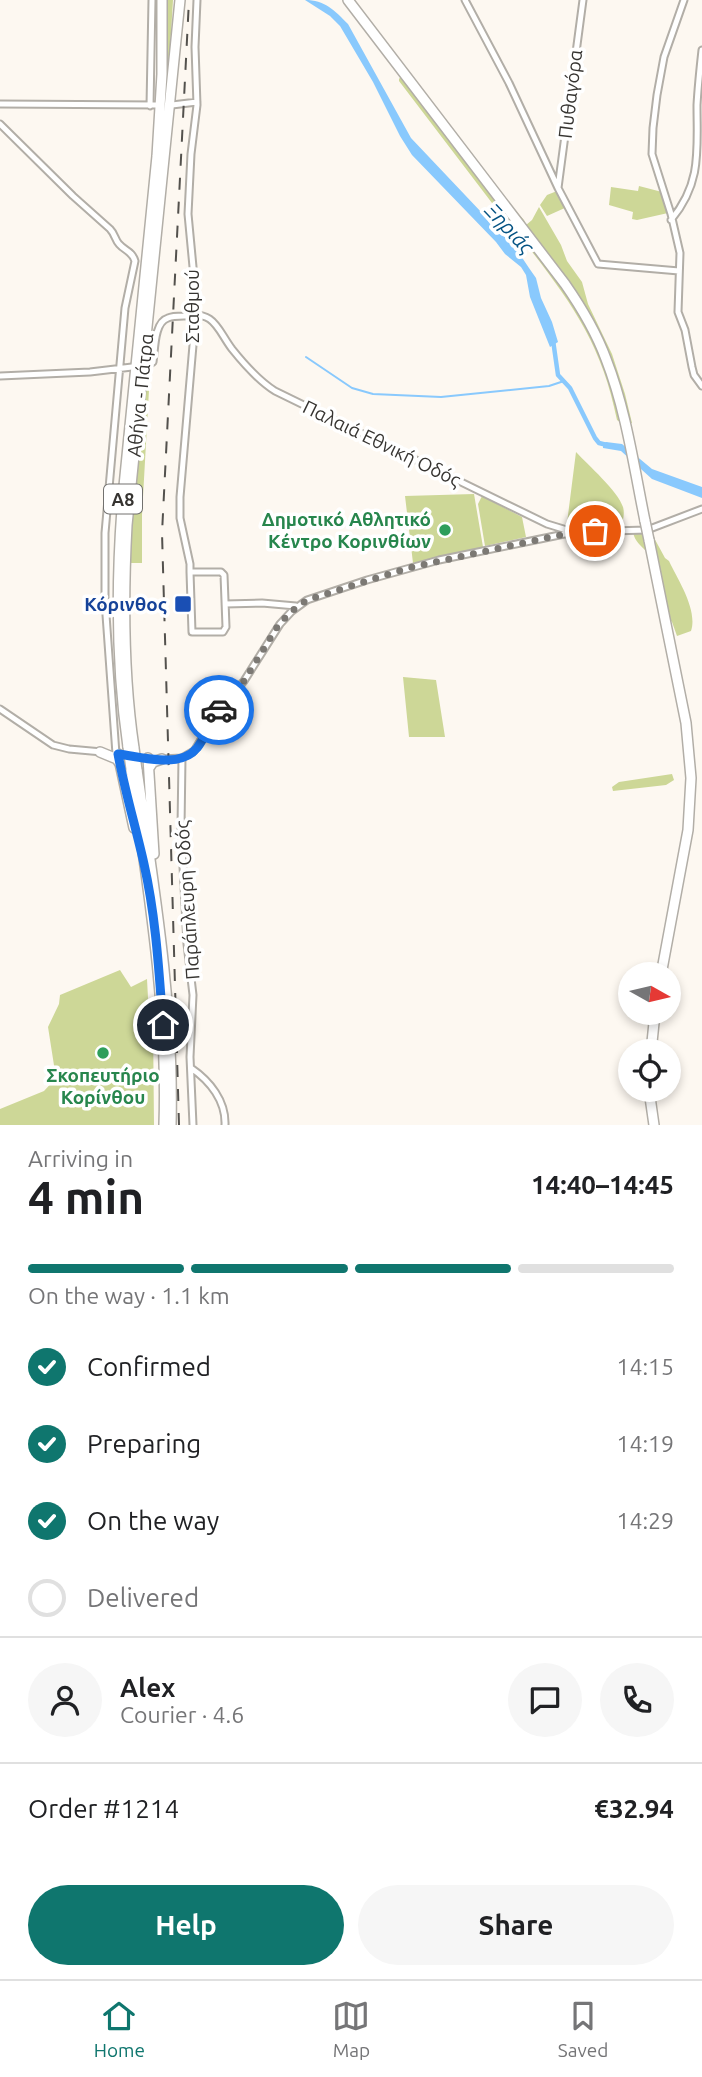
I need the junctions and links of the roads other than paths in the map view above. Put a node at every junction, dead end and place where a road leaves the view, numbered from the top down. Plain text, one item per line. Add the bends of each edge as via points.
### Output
1 (152, 0) edge
2 (162, 0) edge
3 (178, 0) edge
4 (197, 0) edge
5 (348, 0) edge
6 (465, 0) edge
7 (583, 0) edge
8 (684, 0) edge
9 (702, 50) edge
10 (197, 103) junction
11 (0, 104) edge
12 (172, 105) dead end
13 (0, 124) edge
14 (558, 188) junction
15 (671, 220) junction
16 (679, 271) junction
17 (196, 305) junction
18 (185, 315) junction
19 (195, 316) junction
20 (206, 318) junction
21 (194, 328) junction
22 (146, 366) dead end
23 (132, 367) dead end
24 (120, 368) junction
25 (0, 376) edge
26 (702, 386) edge
27 (702, 509) edge
28 (547, 524) junction
29 (574, 532) junction
30 (544, 538) junction
31 (190, 572) junction
32 (225, 604) junction
33 (299, 605) junction
34 (277, 606) junction
35 (288, 615) junction
36 (0, 709) edge
37 (131, 747) junction
38 (100, 752) joint
39 (118, 758) junction
40 (148, 758) junction
41 (182, 758) junction
42 (166, 759) junction
43 (134, 769) junction
44 (182, 769) junction
45 (149, 770) junction
46 (145, 866) junction
47 (155, 891) junction
48 (663, 962) edge
49 (190, 1067) junction
50 (652, 1102) edge
51 (164, 1125) edge
52 (171, 1125) edge
53 (193, 1125) edge
54 (225, 1125) edge
55 (656, 1125) edge

1 - 11 street via 151,105
2 - 37 highway, Αθήνα - Πάτρα / Α8 via 157,156 120,553 120,666
3 - 37 highway, Αθήνα - Πάτρα / Α8 via 126,545
4 - 10 street, Σταθμού
5 - 48 highway, bridge via 577,301 606,357 625,425 686,723 691,778 688,826
6 - 14 street
7 - 14 street, Πυθαγόρα
8 - 15 street via 664,57 653,128 652,154
9 - 15 street via 696,176 685,203
10 - 12 street
10 - 17 street, Σταθμού via 188,214
13 - 24 street via 134,256
14 - 16 street via 598,264
15 - 16 street via 680,253
16 - 26 street via 678,312 692,367
17 - 18 street
17 - 19 street, Σταθμού
17 - 20 street
18 - 19 street, Παλαιά Εθνική Οδός
18 - 22 street via 162,322 153,362
19 - 20 street, Παλαιά Εθνική Οδός
19 - 21 street, Σταθμού
20 - 21 street
20 - 28 street, Παλαιά Εθνική Οδός via 275,391
21 - 31 street, Σταθμού via 180,497
23 - 24 street
24 - 25 street
24 - 39 street via 104,574
27 - 29 street via 647,530
28 - 29 street, Παλαιά Εθνική Οδός
28 - 30 street
29 - 30 street
30 - 33 street via 404,569
31 - 32 street via 223,573
31 - 32 street, Σταθμού via 192,632 224,632
32 - 34 street
33 - 34 street
33 - 35 street
34 - 35 street
35 - 41 street via 197,748
36 - 38 street via 53,745
37 - 43 highway, Αθήνα - Πάτρα / Α8, bridge
38 - 39 highway
39 - 40 street
39 - 46 highway
40 - 42 street
40 - 45 highway
41 - 42 street
41 - 44 street, Παράπλευρη Οδός
42 - 44 street
42 - 45 highway via 152,763
43 - 46 highway, Αθήνα - Πάτρα / Α8
43 - 47 highway, Αθήνα - Πάτρα / Α8
44 - 49 street, Παράπλευρη Οδός via 181,828 193,995
45 - 47 highway
46 - 51 highway, Αθήνα - Πάτρα / Α8 via 161,994
47 - 52 highway, Αθήνα - Πάτρα / Α8 via 168,1000
49 - 53 street, Παράπλευρη Οδός
49 - 54 street via 220,1098
50 - 55 highway

